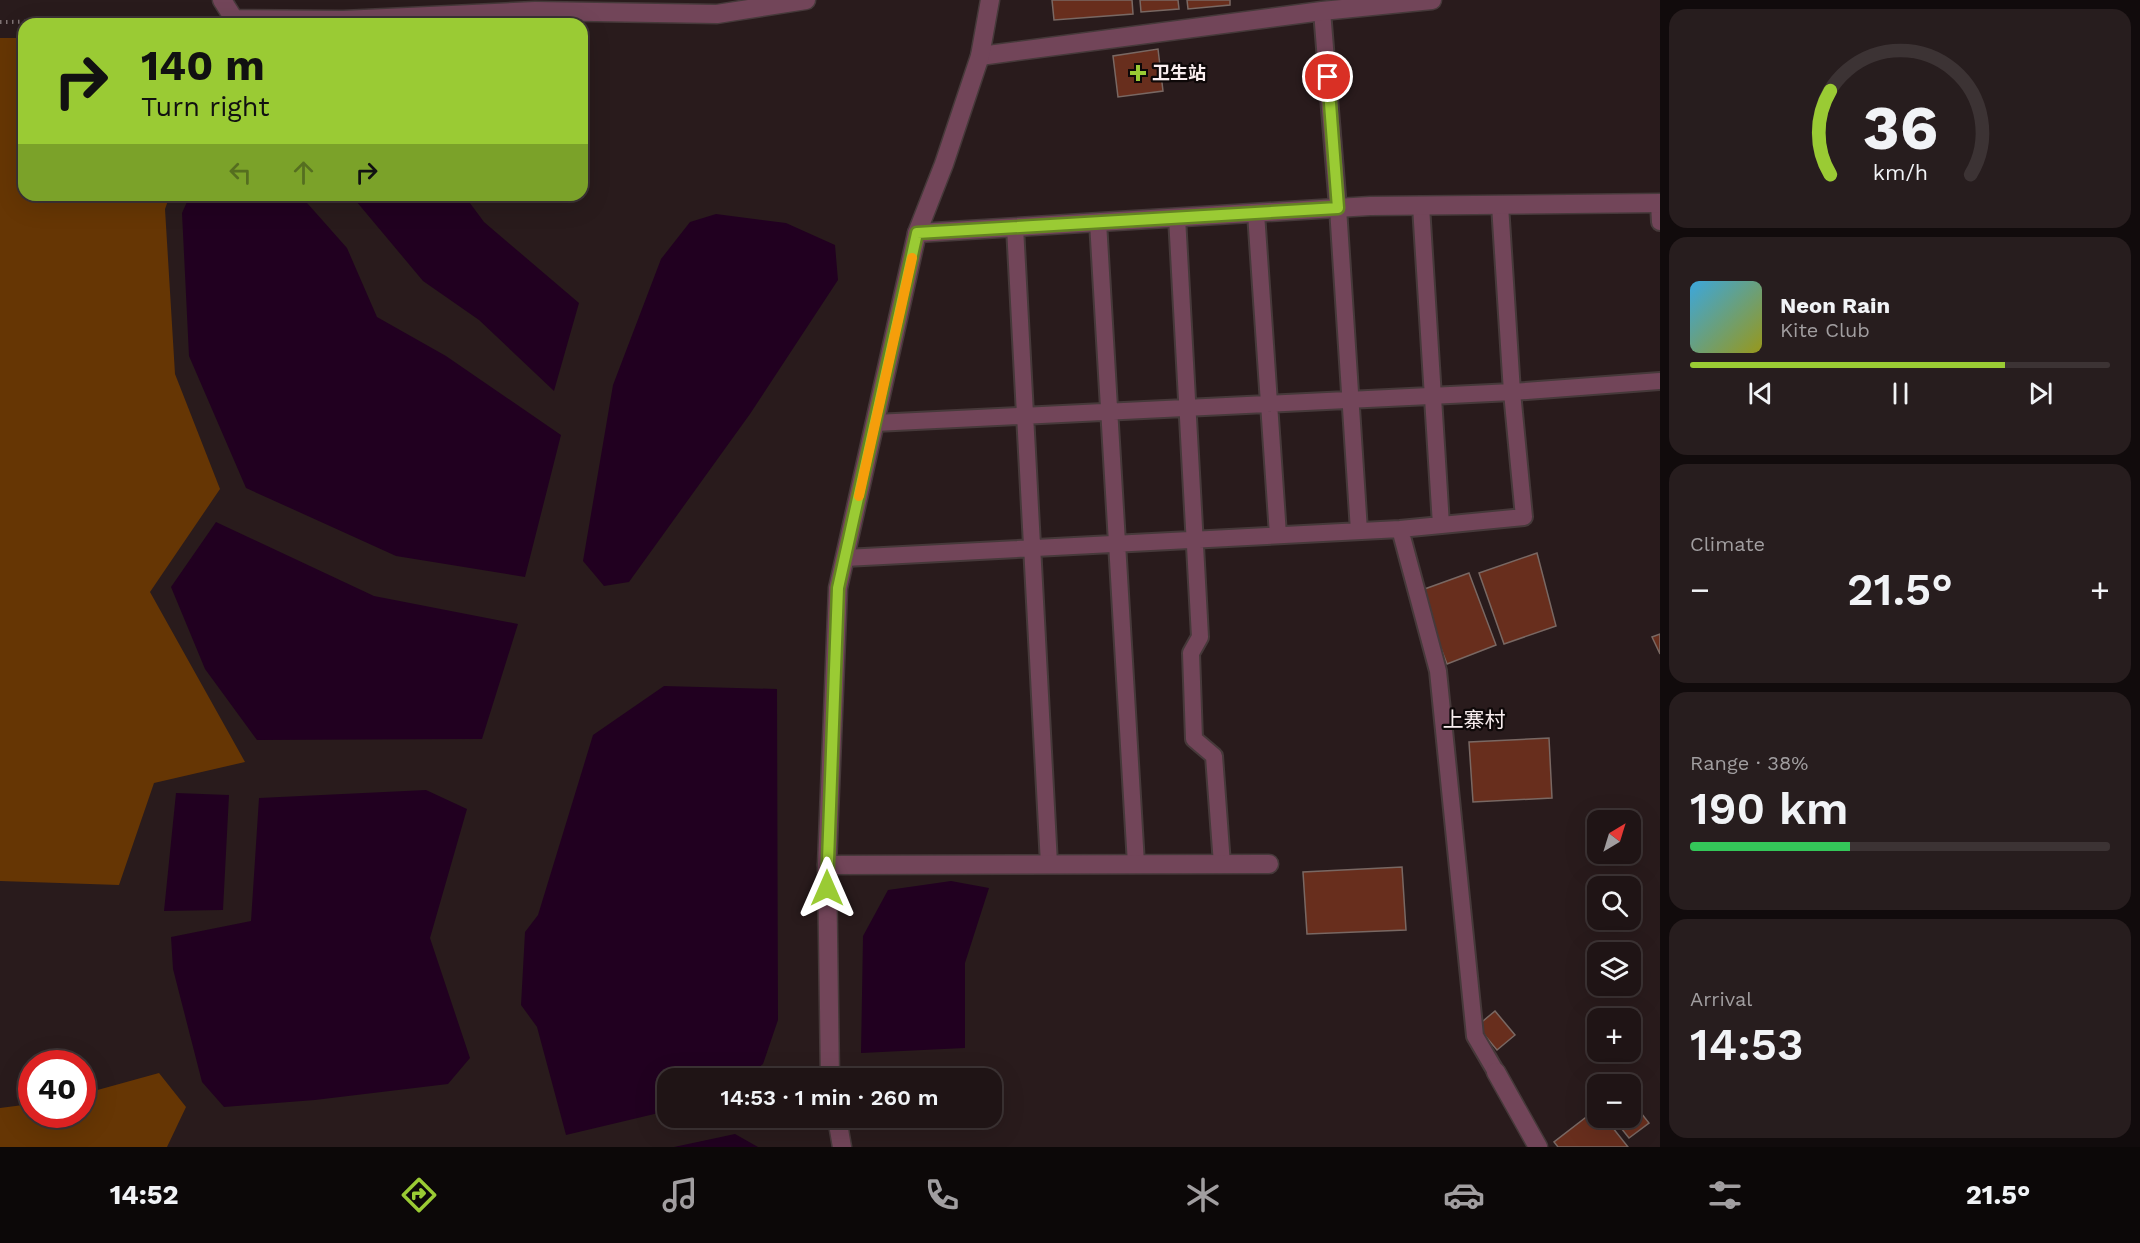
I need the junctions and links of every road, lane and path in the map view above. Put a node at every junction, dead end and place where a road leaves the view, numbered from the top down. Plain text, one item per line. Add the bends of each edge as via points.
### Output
1 (222, 0) edge
2 (806, 0) edge
3 (990, 0) edge
4 (1432, 0) edge
5 (1323, 11) junction
6 (233, 18) edge
7 (386, 18) edge
8 (0, 22) edge
9 (18, 22) edge
10 (980, 56) junction
11 (1660, 203) edge
12 (1500, 205) junction
13 (1421, 206) junction
14 (1338, 208) junction
15 (1256, 213) junction
16 (1177, 218) junction
17 (1098, 222) junction
18 (1660, 222) edge
19 (1015, 227) junction
20 (917, 233) junction
21 (1660, 381) edge
22 (1512, 392) junction
23 (1433, 396) junction
24 (1351, 400) junction
25 (1269, 404) junction
26 (1187, 408) junction
27 (1109, 412) junction
28 (1025, 416) junction
29 (875, 423) junction
30 (1441, 525) junction
31 (1400, 529) junction
32 (1359, 531) junction
33 (1278, 535) junction
34 (1195, 540) junction
35 (1117, 544) junction
36 (1032, 548) junction
37 (845, 558) junction
38 (1049, 864) junction
39 (1136, 864) junction
40 (1222, 864) junction
41 (1269, 864) dead end
42 (827, 865) junction
43 (830, 1068) edge
44 (1496, 1072) joint
45 (839, 1128) edge
46 (842, 1147) edge
47 (1538, 1147) edge

1 - 6 street
2 - 7 street via 717,14 535,11
3 - 10 street
4 - 5 street
5 - 10 street
5 - 14 lane
8 - 9 path
10 - 20 street
11 - 12 street
11 - 18 lane
12 - 13 street
12 - 22 lane
13 - 14 street
13 - 23 lane
14 - 15 street
14 - 24 lane
15 - 16 street
15 - 25 lane
16 - 17 street
16 - 26 lane
17 - 19 street
17 - 27 lane
19 - 20 street
19 - 28 lane
20 - 29 street
21 - 22 lane
22 - 23 lane
22 - 30 lane via 1524,517
23 - 24 lane
23 - 30 lane
24 - 25 lane
24 - 32 lane
25 - 26 lane
25 - 33 lane
26 - 27 lane
26 - 34 lane
27 - 28 lane
27 - 35 lane
28 - 29 lane
28 - 36 lane
29 - 37 street
30 - 31 lane
31 - 32 lane
31 - 44 lane via 1438,671 1475,1036
32 - 33 lane
33 - 34 lane
34 - 35 lane
34 - 40 lane via 1200,637 1191,653 1194,739 1214,756
35 - 36 lane
35 - 39 lane
36 - 37 lane
36 - 38 lane
37 - 42 street via 838,588
38 - 39 street
38 - 42 street
39 - 40 street
40 - 41 street
42 - 43 street
44 - 47 street
45 - 46 street

